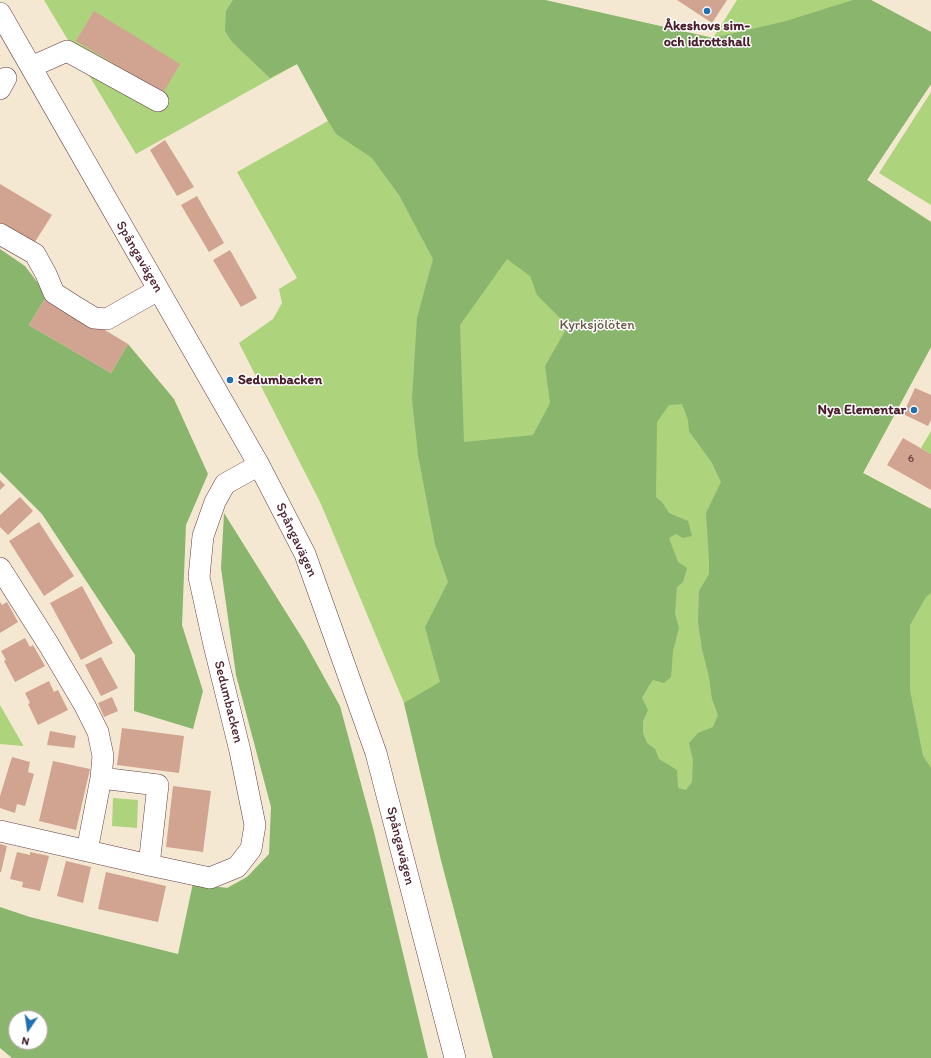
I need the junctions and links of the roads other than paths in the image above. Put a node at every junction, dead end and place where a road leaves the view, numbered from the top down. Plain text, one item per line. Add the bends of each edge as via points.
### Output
1 (0, 13) edge
2 (31, 67) junction
3 (158, 101) dead end
4 (0, 234) edge
5 (158, 290) junction
6 (258, 466) junction
7 (0, 568) edge
8 (101, 778) junction
9 (0, 831) edge
10 (86, 851) junction
11 (149, 865) junction
12 (455, 1058) edge

1 - 2 street, Spångavägen
2 - 3 street via 67,51
2 - 5 street, Spångavägen
4 - 5 street via 35,254 54,293 94,318 107,319
5 - 6 street, Spångavägen
6 - 11 street, Sedumbacken via 225,484 215,502 203,536 200,577 255,825 251,849 237,867 210,878
6 - 12 street, Spångavägen via 305,554 376,752
7 - 8 street via 69,679 98,732 103,756
8 - 10 street
8 - 11 street via 158,785
9 - 10 street, Sedumbacken
10 - 11 street, Sedumbacken

